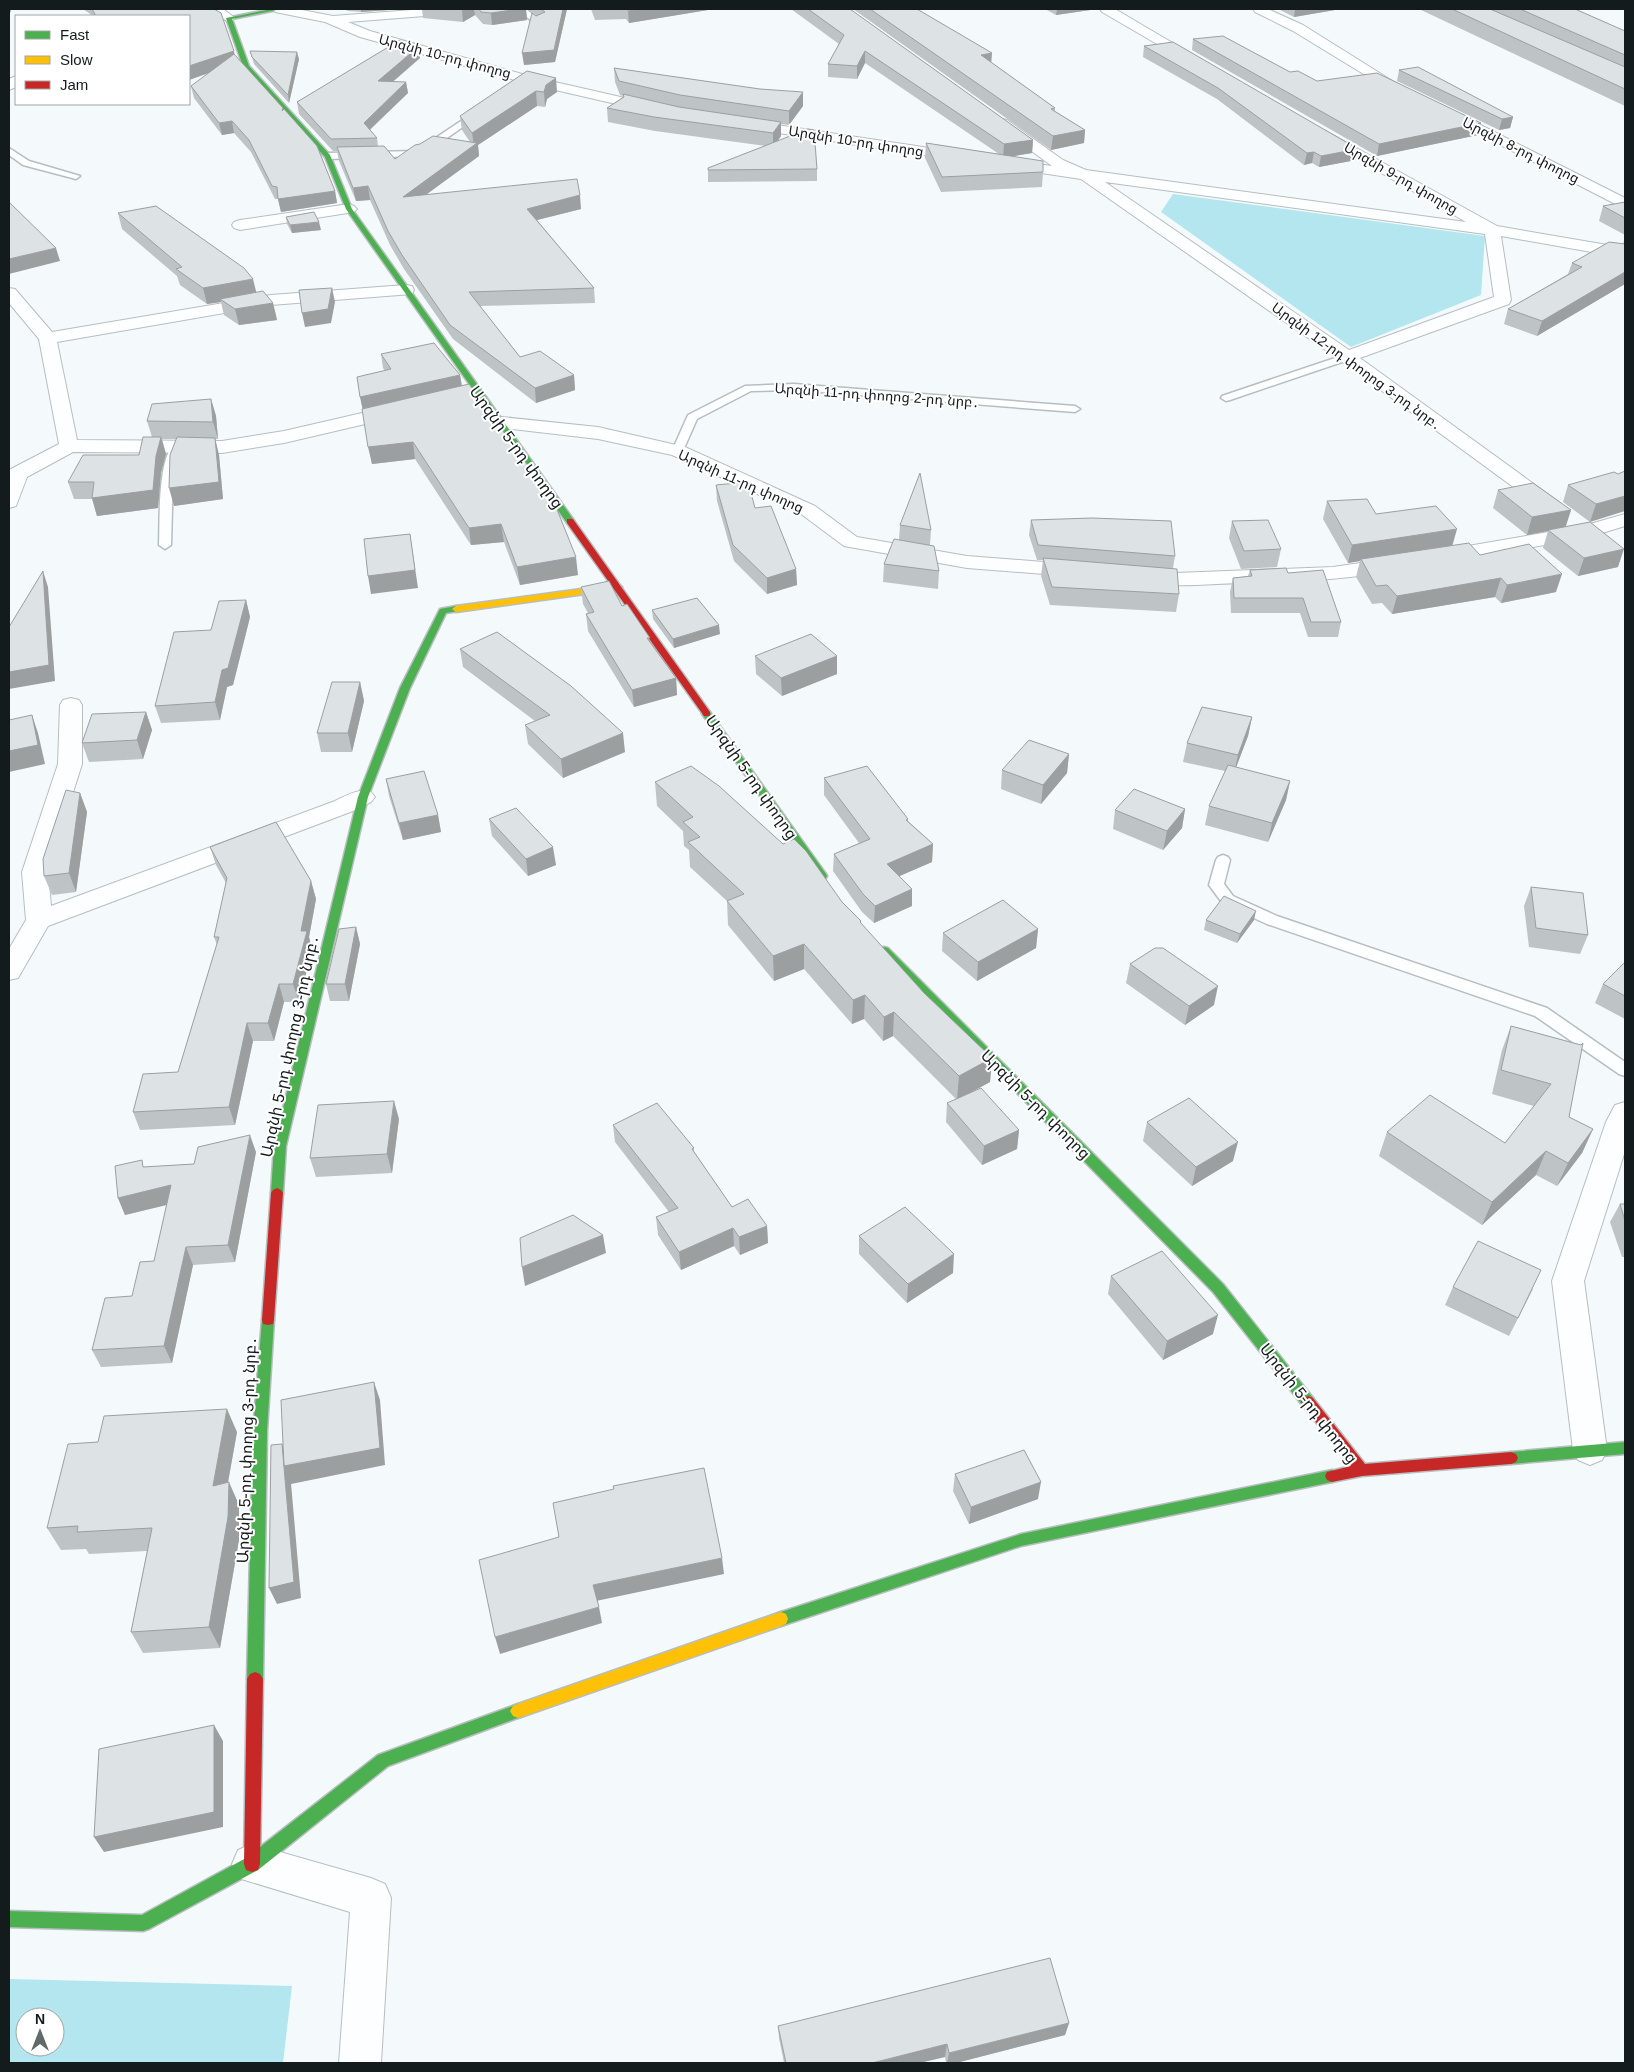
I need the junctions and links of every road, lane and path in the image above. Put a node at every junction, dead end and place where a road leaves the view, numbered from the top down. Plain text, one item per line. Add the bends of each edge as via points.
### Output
1 (214, 9) edge
2 (279, 9) edge
3 (463, 9) edge
4 (522, 9) edge
5 (1106, 9) edge
6 (1259, 9) edge
7 (229, 18) junction
8 (329, 19) junction
9 (540, 24) edge
10 (1209, 68) edge
11 (1418, 99) edge
12 (490, 106) edge
13 (1436, 106) edge
14 (670, 113) edge
15 (993, 117) edge
16 (728, 122) edge
17 (1312, 127) edge
18 (9, 151) edge
19 (328, 156) junction
20 (76, 176) dead end
21 (1086, 176) junction
22 (1625, 204) edge
23 (349, 209) junction
24 (240, 225) dead end
25 (1492, 230) junction
26 (1625, 253) edge
27 (406, 290) junction
28 (9, 293) edge
29 (48, 338) junction
30 (1347, 357) junction
31 (1226, 398) dead end
32 (414, 407) edge
33 (1075, 409) dead end
34 (502, 424) junction
35 (69, 446) junction
36 (177, 447) junction
37 (678, 451) junction
38 (14, 475) edge
39 (9, 502) edge
40 (1625, 520) edge
41 (1594, 537) junction
42 (165, 544) dead end
43 (1096, 573) edge
44 (1126, 575) edge
45 (618, 587) junction
46 (71, 705) dead end
47 (362, 797) junction
48 (1223, 860) dead end
49 (829, 887) edge
50 (39, 920) junction
51 (873, 940) edge
52 (9, 971) edge
53 (1625, 1070) edge
54 (1625, 1113) edge
55 (1625, 1448) edge
56 (1590, 1450) junction
57 (1362, 1470) junction
58 (252, 1864) junction
59 (9, 1919) edge
60 (360, 2063) edge

1 - 7 street
2 - 7 street
2 - 8 street, Արզնի 10-րդ փողոց
3 - 8 street
4 - 9 lane
5 - 10 street
6 - 11 street via 1298,28
7 - 19 street, Արզնի 5-րդ փողոց via 246,66
8 - 14 street, Արզնի 10-րդ փողոց via 365,34 526,82
12 - 19 lane via 418,154
13 - 22 street, Արզնի 8-րդ փողոց
15 - 21 street via 1058,163
16 - 21 street, Արզնի 10-րդ փողոց
17 - 25 street, Արզնի 9-րդ փողոց
18 - 20 lane via 26,163
19 - 23 street, Արզնի 5-րդ փողոց
21 - 25 street, Արզնի 10-րդ փողոց
21 - 30 street, Արզնի 12-րդ փողոց 3-րդ նրբ․
23 - 24 street
23 - 27 street, Արզնի 5-րդ փողոց
25 - 26 street, Արզնի 10-րդ փողոց
25 - 30 street via 1502,300
27 - 29 street via 272,300
27 - 34 street, Արզնի 5-րդ փողոց via 468,394
28 - 29 street
29 - 35 street
30 - 31 lane
30 - 41 street, Արզնի 12-րդ փողոց 3-րդ նրբ․
32 - 36 street via 284,437 222,447
33 - 37 lane, Արզնի 11-րդ փողոց 2-րդ նրբ․ via 794,387 749,388 692,417
34 - 37 street, Արզնի 11-րդ փողոց via 598,433
34 - 45 street, Արզնի 5-րդ փողոց
35 - 36 street
35 - 38 street
36 - 42 lane via 167,472
37 - 43 street, Արզնի 11-րդ փողոց via 808,510 851,542 967,562
38 - 39 street
40 - 41 street
41 - 44 street via 1333,574 1175,579
45 - 47 street, Արզնի 5-րդ փողոց 3-րդ նրբ․ via 442,611 405,688
45 - 49 street, Արզնի 5-րդ փողոց
46 - 50 street via 70,764 36,872
47 - 50 street
47 - 58 street, Արզնի 5-րդ փողոց 3-րդ նրբ․ via 280,1146 260,1431
48 - 53 lane via 1216,885 1228,900 1272,920 1541,1012
50 - 52 street
51 - 57 street, Արզնի 5-րդ փողոց via 1218,1288
54 - 56 street via 1568,1281
55 - 56 street
56 - 57 street
57 - 58 street via 1021,1540 708,1644 383,1760
58 - 59 street via 143,1923
58 - 60 street via 372,1898

